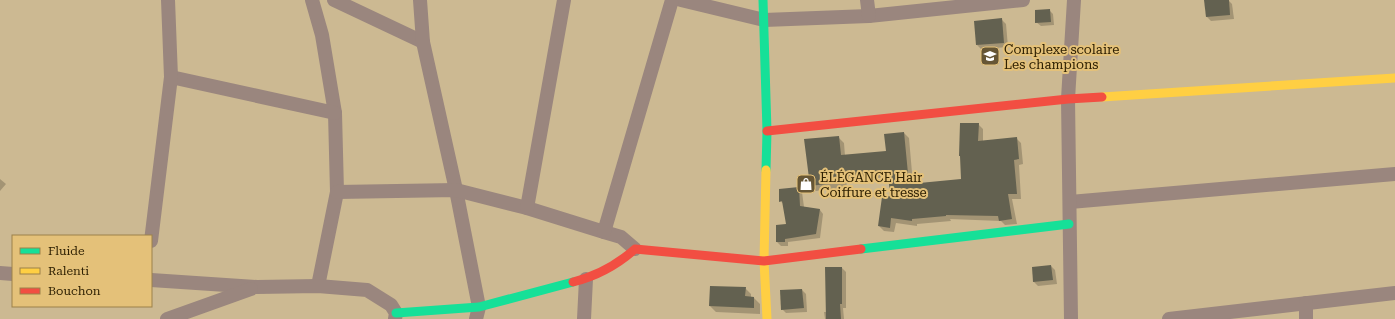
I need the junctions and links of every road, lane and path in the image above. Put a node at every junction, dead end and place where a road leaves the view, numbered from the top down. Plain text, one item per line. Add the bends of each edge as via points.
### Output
1 (168, 0) edge
2 (312, 0) edge
3 (334, 0) edge
4 (420, 0) edge
5 (564, 0) edge
6 (672, 0) edge
7 (681, 0) edge
8 (763, 0) edge
9 (867, 0) edge
10 (1022, 0) edge
11 (1074, 0) edge
12 (869, 16) junction
13 (764, 20) junction
14 (423, 42) junction
15 (171, 77) junction
16 (1395, 78) edge
17 (1068, 99) junction
18 (335, 113) junction
19 (767, 131) junction
20 (1395, 174) edge
21 (456, 190) junction
22 (337, 192) junction
23 (1070, 202) junction
24 (527, 208) junction
25 (1069, 224) junction
26 (604, 232) junction
27 (152, 235) edge
28 (636, 249) junction
29 (764, 261) junction
30 (0, 273) edge
31 (12, 274) edge
32 (586, 279) junction
33 (152, 280) edge
34 (257, 286) junction
35 (318, 286) junction
36 (1395, 293) edge
37 (1306, 302) junction
38 (478, 313) edge
39 (396, 316) edge
40 (167, 319) edge
41 (584, 319) edge
42 (767, 319) edge
43 (1070, 319) edge
44 (1177, 319) edge
45 (1306, 319) edge

1 - 15 street
2 - 18 street via 322,35
3 - 14 street
4 - 14 street
5 - 24 street
6 - 26 street
7 - 13 street
8 - 13 street
9 - 12 street
10 - 12 street
11 - 17 street
12 - 13 street
13 - 19 street
14 - 21 street
15 - 18 street
15 - 27 street
16 - 17 street
17 - 19 street
17 - 23 street
18 - 22 street
19 - 29 street
20 - 23 street
21 - 22 street
21 - 24 street
21 - 38 street
22 - 35 street
23 - 25 street
24 - 26 street
25 - 29 street
25 - 43 street
26 - 28 street via 621,237
28 - 29 street
28 - 32 street via 608,269
29 - 42 street
30 - 31 street
32 - 38 street
32 - 41 street
33 - 34 street
34 - 35 street
34 - 40 street
35 - 39 street via 367,290 391,305
36 - 37 street
37 - 44 street
37 - 45 street
38 - 39 street

